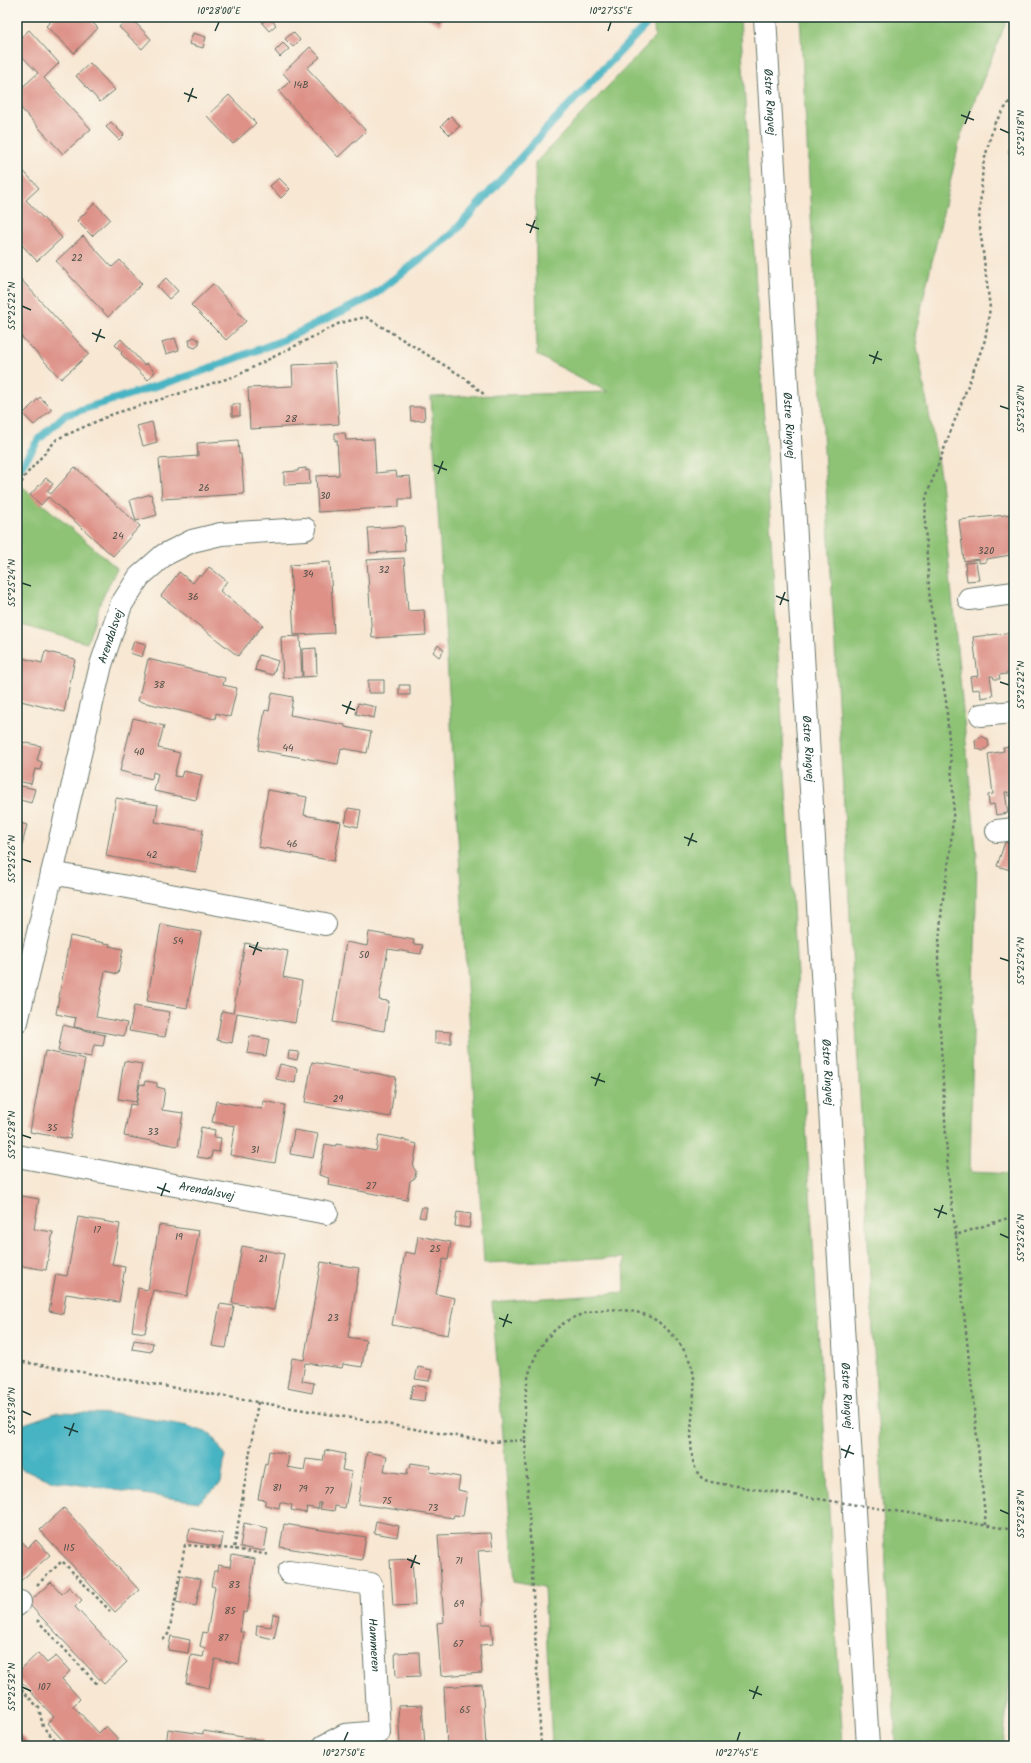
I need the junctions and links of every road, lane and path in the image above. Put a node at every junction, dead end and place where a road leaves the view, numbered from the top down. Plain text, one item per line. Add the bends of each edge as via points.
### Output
1 (765, 17) edge
2 (1014, 95) edge
3 (486, 396) dead end
4 (17, 494) edge
5 (305, 529) dead end
6 (1014, 593) edge
7 (969, 599) dead end
8 (1014, 712) edge
9 (981, 715) dead end
10 (52, 873) junction
11 (325, 924) dead end
12 (17, 1022) edge
13 (17, 1156) edge
14 (327, 1213) dead end
15 (1014, 1216) edge
16 (956, 1235) junction
17 (17, 1361) edge
18 (258, 1402) junction
19 (525, 1440) junction
20 (986, 1525) junction
21 (1014, 1530) edge
22 (234, 1549) junction
23 (289, 1572) joint
24 (18, 1603) edge
25 (110, 1611) dead end
26 (163, 1640) dead end
27 (97, 1684) dead end
28 (17, 1685) edge
29 (61, 1746) edge
30 (324, 1746) edge
31 (541, 1746) edge
32 (868, 1746) edge

1 - 32 main road, Østre Ringvej
2 - 16 path via 994,124 983,165 979,220 990,308 985,340 926,497 925,526 930,603 946,701 954,805 938,963 948,1174
3 - 4 path via 465,378 366,317 340,323 236,376 113,414 57,439 24,477
5 - 10 main road, Arendalsvej via 221,534 192,541 164,556 139,577 121,605 101,665
6 - 7 main road
8 - 9 main road
10 - 11 main road
10 - 12 main road, Arendalsvej
13 - 14 main road, Arendalsvej
15 - 16 path
16 - 20 path
17 - 18 path
18 - 19 path via 491,1442
18 - 22 path
19 - 20 path, bridge via 528,1385 532,1363 541,1345 553,1331 588,1311 609,1308 634,1311 656,1320 675,1337 686,1356 694,1377 691,1437 696,1469 701,1477 723,1484
19 - 31 path
20 - 21 path
22 - 23 path via 288,1558
22 - 26 path via 185,1545 169,1633
23 - 30 main road, Hammeren via 371,1584 378,1732 345,1735
24 - 25 path via 62,1561
24 - 27 path
28 - 29 path via 39,1708 43,1726

